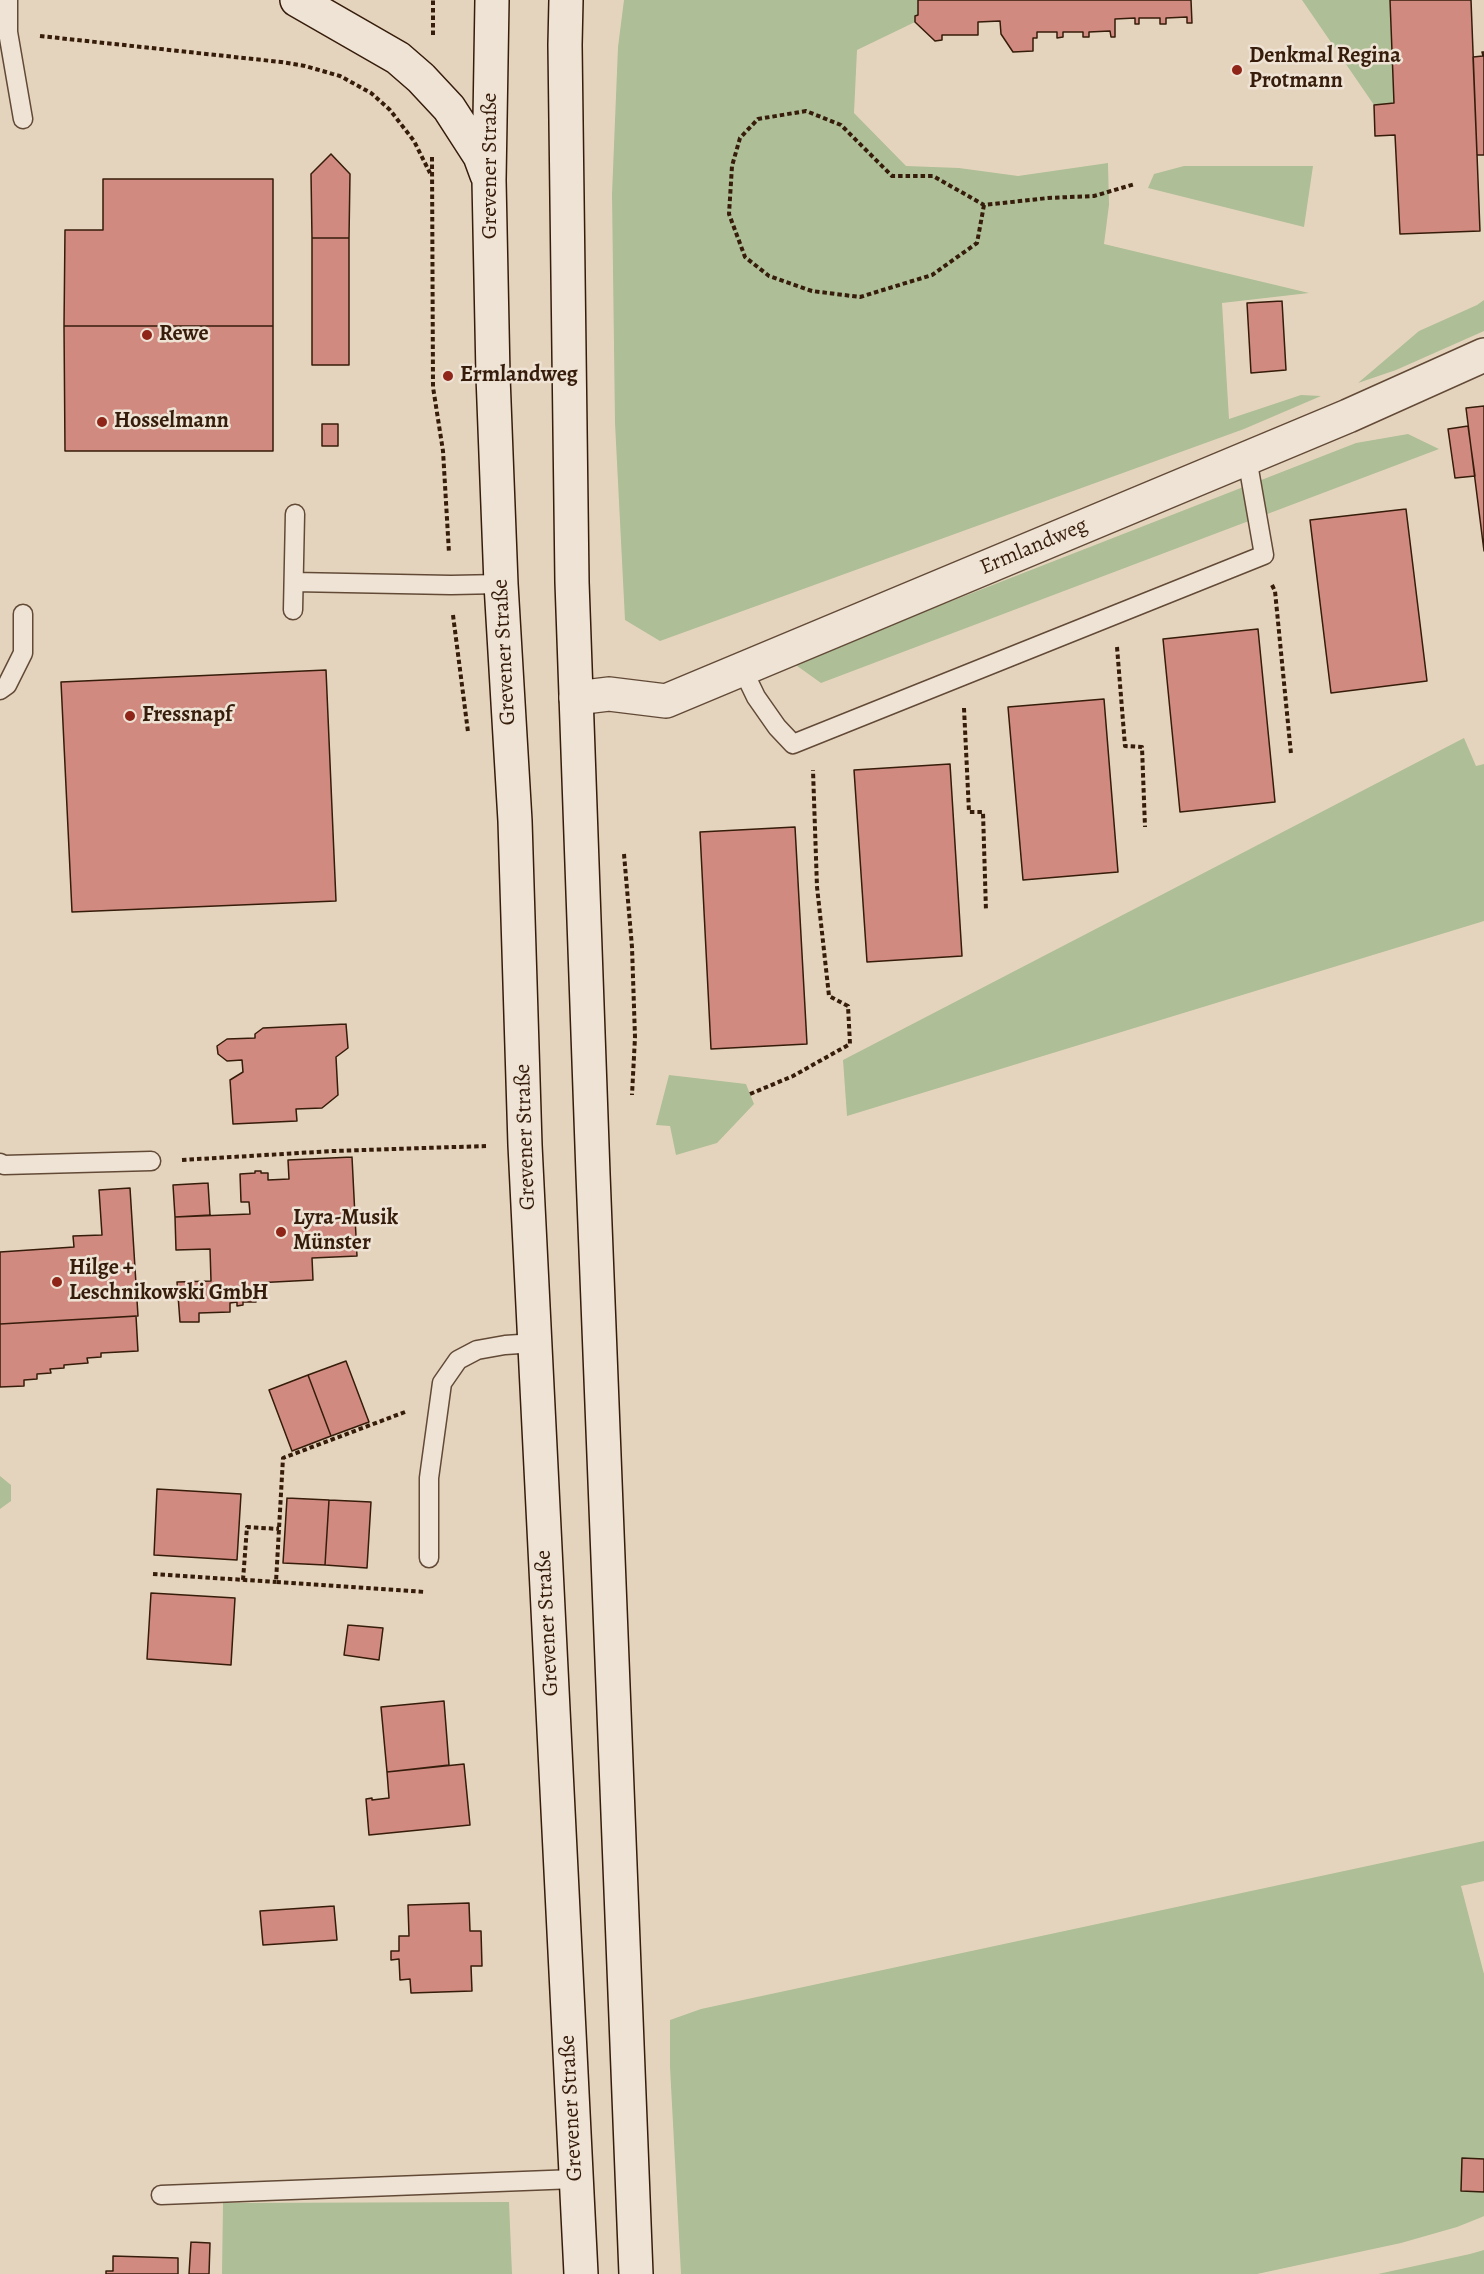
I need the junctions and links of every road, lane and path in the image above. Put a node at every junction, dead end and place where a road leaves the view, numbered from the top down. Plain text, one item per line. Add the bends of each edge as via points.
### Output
1 (8, 0) edge
2 (297, 0) edge
3 (433, 0) edge
4 (492, 0) edge
5 (566, 0) edge
6 (8, 32) junction
7 (433, 42) dead end
8 (23, 119) dead end
9 (432, 176) dead end
10 (489, 180) junction
11 (1135, 184) dead end
12 (984, 205) junction
13 (1484, 355) edge
14 (1247, 458) junction
15 (295, 514) dead end
16 (1254, 559) junction
17 (294, 582) junction
18 (501, 584) junction
19 (293, 610) dead end
20 (23, 614) dead end
21 (1114, 615) junction
22 (742, 668) junction
23 (962, 676) junction
24 (0, 690) edge
25 (576, 698) junction
26 (812, 736) junction
27 (1291, 754) dead end
28 (1145, 827) dead end
29 (986, 910) dead end
30 (750, 1094) dead end
31 (525, 1146) junction
32 (151, 1161) joint
33 (0, 1163) edge
34 (535, 1343) junction
35 (440, 1399) junction
36 (279, 1529) junction
37 (429, 1558) joint
38 (153, 1574) dead end
39 (243, 1580) junction
40 (276, 1582) junction
41 (575, 2179) junction
42 (161, 2195) dead end
43 (581, 2274) edge
44 (636, 2274) edge

1 - 6 lane
2 - 10 main road via 398,58 421,78 455,117 480,156
3 - 7 path
4 - 10 main road, Grevener Straße
5 - 25 main road
6 - 8 lane
6 - 9 path via 305,66 340,76 371,93 390,111 418,146
10 - 18 main road, Grevener Straße
11 - 12 path via 1094,196
12 - 12 path via 933,176 892,176 841,125 806,111 758,119 740,138 732,166 729,214 745,257 769,276 812,291 860,297 932,275 977,243
13 - 14 main road, Ermlandweg
14 - 16 lane via 1264,555
14 - 22 main road, Ermlandweg
15 - 17 lane
16 - 21 lane
16 - 27 path via 1275,591
17 - 18 lane
17 - 19 lane
18 - 31 main road, Grevener Straße via 515,821
20 - 24 lane via 22,653 7,685
21 - 23 lane
21 - 28 path via 1125,746 1142,747
22 - 25 main road, Ermlandweg via 666,701 609,694
22 - 26 lane via 766,712 793,744
23 - 26 lane
23 - 29 path via 969,812 983,812
25 - 44 main road
26 - 30 path via 817,887 829,996 848,1006 850,1044 793,1076
31 - 32 path
31 - 34 main road, Grevener Straße
32 - 33 lane
34 - 35 lane via 477,1350 458,1360 442,1383
34 - 41 main road, Grevener Straße
35 - 36 path via 284,1458
35 - 37 lane via 429,1478
36 - 39 path via 247,1527
36 - 40 path
37 - 40 path via 425,1592
38 - 39 path
39 - 40 path
41 - 42 lane
41 - 43 main road, Grevener Straße

